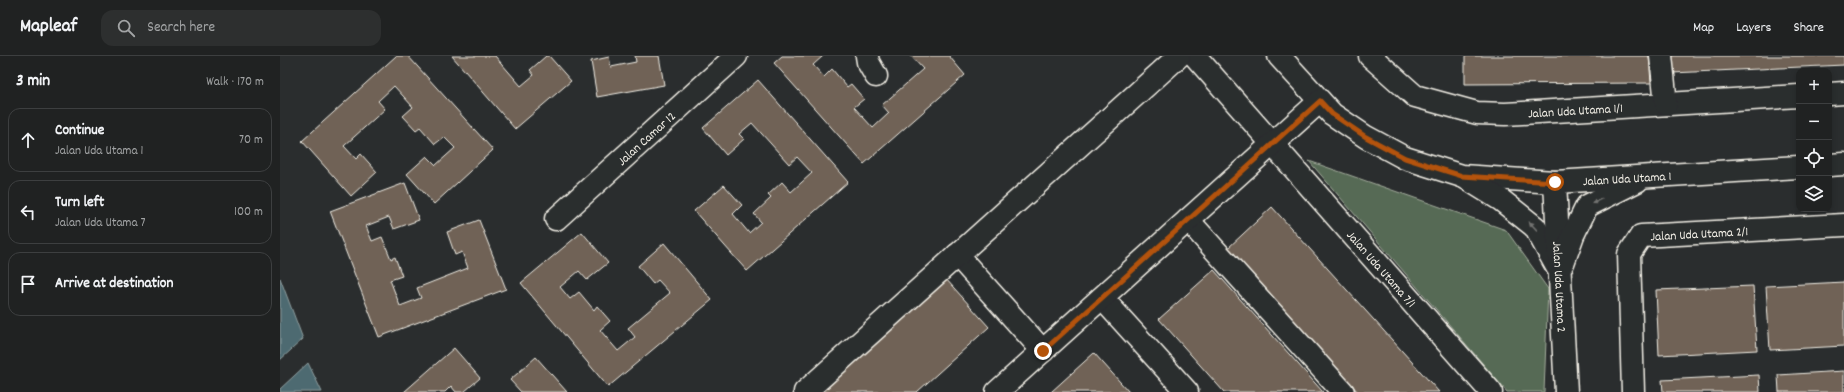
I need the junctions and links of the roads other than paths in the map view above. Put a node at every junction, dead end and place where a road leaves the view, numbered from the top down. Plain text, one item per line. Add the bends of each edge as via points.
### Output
1 (736, 56) edge
2 (867, 56) edge
3 (1179, 56) edge
4 (1195, 56) edge
5 (1279, 56) edge
6 (1370, 56) edge
7 (1661, 56) edge
8 (876, 76) dead end
9 (1844, 93) edge
10 (1832, 94) edge
11 (1796, 96) edge
12 (1320, 101) junction
13 (1666, 104) junction
14 (1273, 144) junction
15 (1844, 164) edge
16 (1832, 165) edge
17 (1796, 167) edge
18 (1462, 176) junction
19 (1645, 177) junction
20 (1555, 182) junction
21 (556, 219) dead end
22 (1188, 220) junction
23 (1844, 224) edge
24 (957, 255) junction
25 (1560, 272) junction
26 (1102, 298) junction
27 (1043, 351) junction
28 (1176, 388) edge
29 (805, 392) edge
30 (997, 392) edge
31 (1343, 392) edge
32 (1491, 392) edge
33 (1566, 392) edge
34 (1633, 392) edge

1 - 21 street, Jalan Camar 12
2 - 8 street
3 - 24 street
4 - 14 street, Jalan Uda Utama 7/1
5 - 12 street, Jalan Uda Utama 1
6 - 13 street, Jalan Uda Utama 1/1 via 1415,96 1477,113 1505,114
7 - 13 street
9 - 10 street
11 - 13 street, Jalan Uda Utama 1/1
12 - 14 street
12 - 18 street, Jalan Uda Utama 1 via 1332,114 1366,137 1405,158
14 - 22 street
14 - 32 street, Jalan Uda Utama 7/1
15 - 16 street
17 - 19 street, Jalan Uda Utama 1
18 - 20 street, Jalan Uda Utama 1
25 -> 18 street via 1535,227 1501,200
19 - 20 street, Jalan Uda Utama 1
19 -> 25 street via 1588,206 1573,235
20 - 25 street, Jalan Uda Utama 2
22 - 26 street
22 - 31 street
23 - 34 street, Jalan Uda Utama 2/1 via 1641,236 1629,254
24 - 27 street
24 - 29 street
25 - 33 street, Jalan Uda Utama 2
26 - 27 street
26 - 28 street
27 - 30 street

